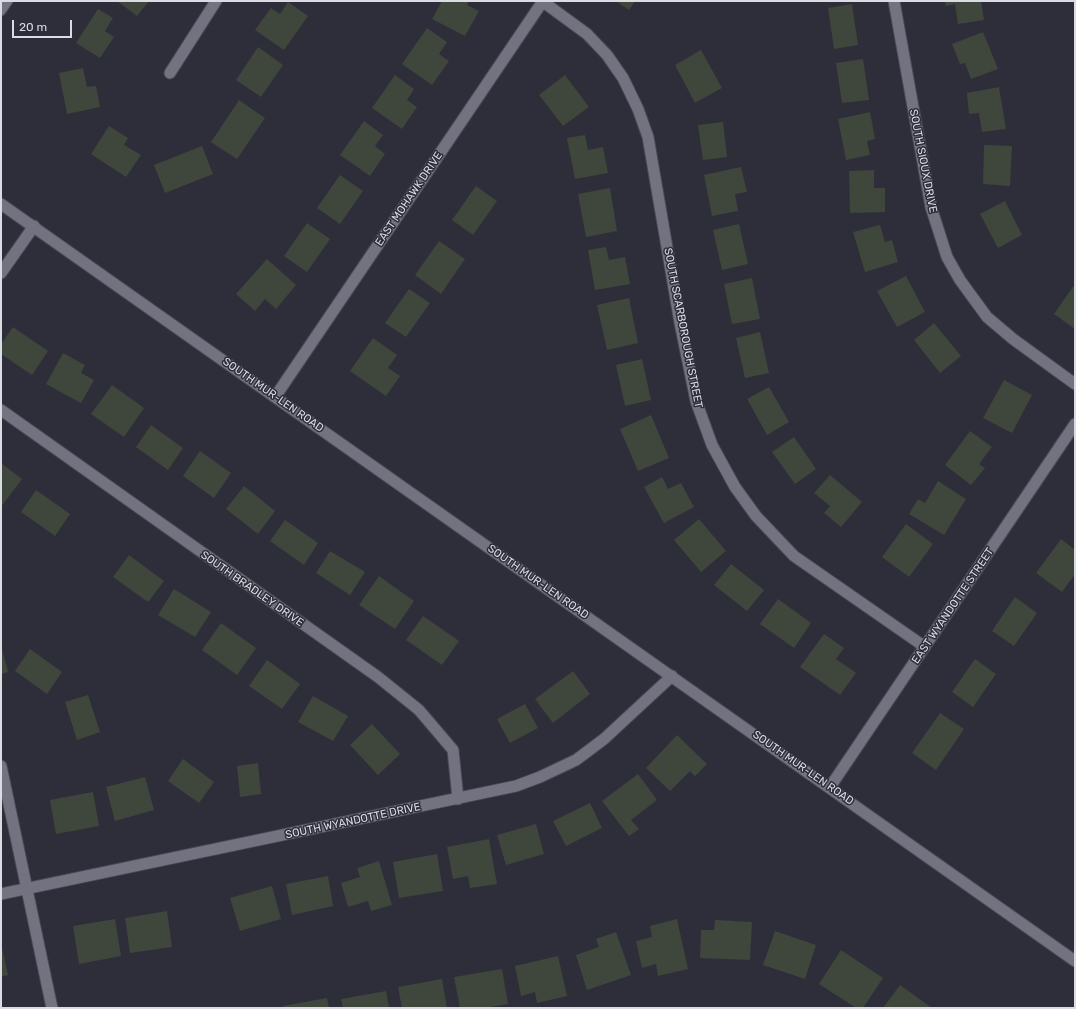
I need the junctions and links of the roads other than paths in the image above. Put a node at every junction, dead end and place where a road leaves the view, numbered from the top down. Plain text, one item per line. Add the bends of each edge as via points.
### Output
1 (8, 1) edge
2 (216, 1) edge
3 (543, 1) edge
4 (894, 1) edge
5 (1, 11) edge
6 (170, 73) dead end
7 (1, 204) edge
8 (34, 226) junction
9 (1, 273) edge
10 (1075, 384) edge
11 (275, 397) junction
12 (1, 410) edge
13 (1075, 424) edge
14 (925, 647) junction
15 (672, 676) junction
16 (1, 766) edge
17 (830, 787) junction
18 (458, 799) junction
19 (27, 889) junction
20 (1, 894) edge
21 (1075, 961) edge
22 (52, 1008) edge

1 - 5 lane
2 - 6 street
3 - 11 street, EAST MOHAWK DRIVE
3 - 14 street, SOUTH SCARBOROUGH STREET via 587,34 607,55 623,78 638,109 648,137 696,401 712,445 735,486 756,516 794,556
4 - 10 street, SOUTH SIOUX DRIVE via 931,207 947,257 960,280 987,316 1013,340
7 - 8 street, SOUTH MUR-LEN ROAD
8 - 9 street
8 - 11 street, SOUTH MUR-LEN ROAD
11 - 15 street, SOUTH MUR-LEN ROAD
12 - 18 street, SOUTH BRADLEY DRIVE via 378,678 419,710 453,750
13 - 14 street, EAST WYANDOTTE STREET
14 - 17 street, EAST WYANDOTTE STREET
15 - 17 street, SOUTH MUR-LEN ROAD
15 - 18 street, SOUTH WYANDOTTE DRIVE via 604,739 576,760 516,786
16 - 19 street
17 - 21 street, SOUTH MUR-LEN ROAD
18 - 19 street, SOUTH WYANDOTTE DRIVE
19 - 20 street, SOUTH WYANDOTTE DRIVE
19 - 22 street

